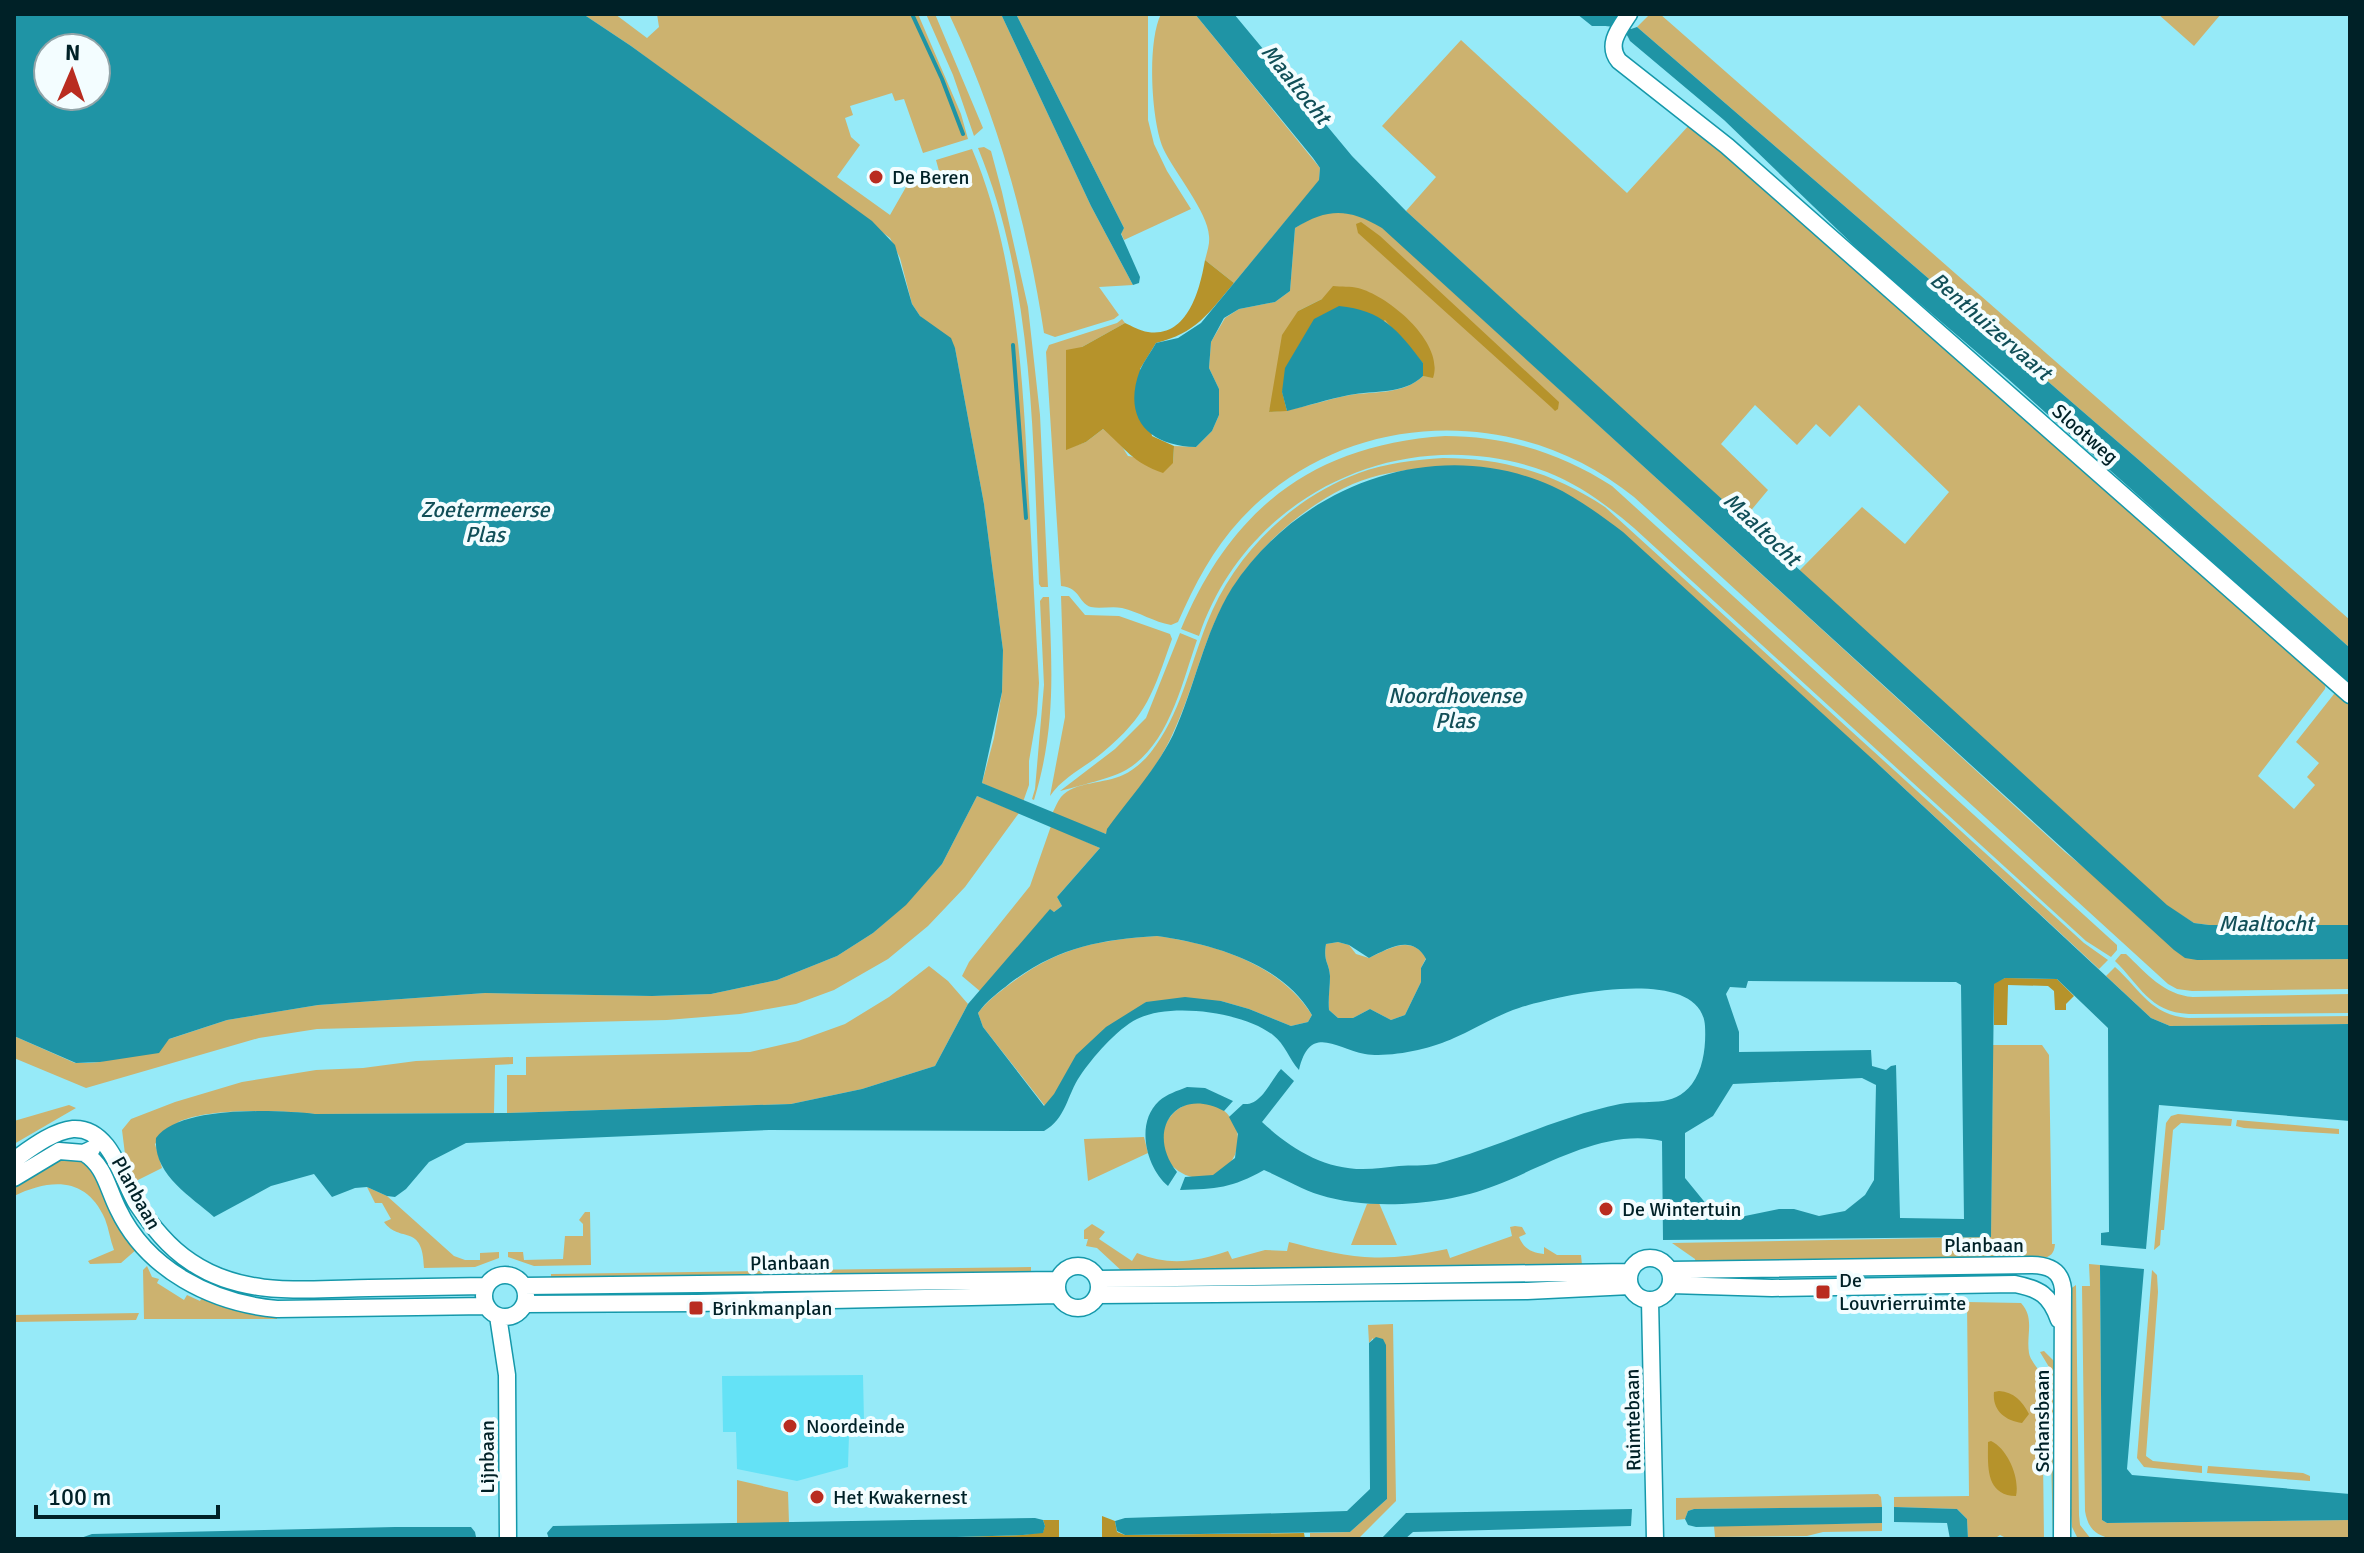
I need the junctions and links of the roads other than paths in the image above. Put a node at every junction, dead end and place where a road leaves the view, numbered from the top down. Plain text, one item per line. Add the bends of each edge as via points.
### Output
1 (1628, 15) edge
2 (2350, 695) edge
3 (86, 1131) junction
4 (104, 1144) junction
5 (84, 1153) junction
6 (14, 1160) edge
7 (14, 1178) edge
8 (1670, 1278) junction
9 (1630, 1279) junction
10 (485, 1286) junction
11 (524, 1286) junction
12 (1098, 1287) junction
13 (1058, 1288) junction
14 (1650, 1300) junction
15 (505, 1310) junction
16 (2062, 1331) junction
17 (2062, 1512) junction
18 (508, 1539) edge
19 (1655, 1539) edge
20 (2062, 1539) edge
21 (2071, 1539) edge

1 - 2 street, Slootweg via 1613,44 1619,61 1727,146
3 - 4 street, Planbaan
3 - 5 street, Planbaan
3 - 6 street via 62,1131
4 - 5 street
4 - 10 street, Planbaan via 162,1237 192,1263 222,1278 273,1290
5 - 7 street via 59,1151
5 - 15 street, Planbaan via 101,1166 117,1208 139,1242 163,1266 208,1293 277,1309
8 - 9 street via 1662,1261 1650,1257 1640,1260
8 - 14 street via 1665,1294
8 - 16 street, Planbaan via 1772,1288 2015,1284 2034,1287 2050,1298
8 - 16 street, Planbaan via 2041,1265 2056,1271 2063,1283
9 - 12 street via 1527,1291
9 - 14 street via 1636,1295
10 - 11 street via 502,1274
10 - 15 street via 483,1296
11 - 13 street, Planbaan
11 - 15 street
12 - 13 street via 1086,1267 1077,1266 1065,1270
12 - 13 street via 1093,1302 1078,1309 1062,1302
13 - 15 street, Planbaan
14 - 19 street, Ruimtebaan
15 - 18 street, Lijnbaan
16 - 17 street, Schansbaan
17 - 20 street, Schansbaan
17 - 21 street, Schansbaan

